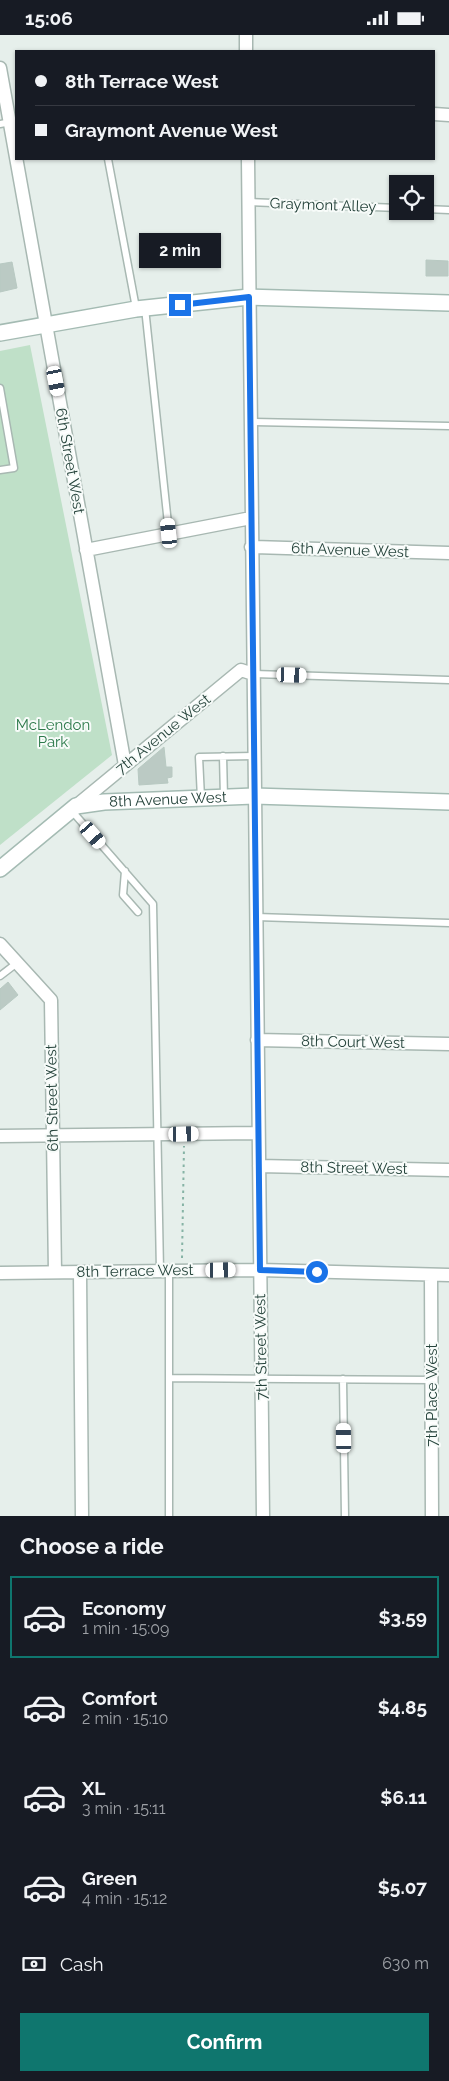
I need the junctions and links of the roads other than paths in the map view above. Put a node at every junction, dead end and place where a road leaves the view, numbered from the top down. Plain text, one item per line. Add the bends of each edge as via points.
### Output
1 (246, 35) edge
2 (246, 50) edge
3 (0, 68) edge
4 (435, 114) edge
5 (449, 115) edge
6 (9, 122) edge
7 (15, 155) edge
8 (16, 160) edge
9 (108, 160) edge
10 (248, 160) edge
11 (248, 202) junction
12 (389, 208) edge
13 (434, 209) edge
14 (449, 210) edge
15 (249, 297) junction
16 (449, 303) edge
17 (140, 309) junction
18 (46, 325) junction
19 (0, 333) edge
20 (0, 387) edge
21 (250, 422) junction
22 (449, 426) edge
23 (0, 470) edge
24 (251, 518) junction
25 (169, 533) junction
26 (251, 547) junction
27 (86, 550) junction
28 (449, 553) edge
29 (253, 674) junction
30 (449, 680) edge
31 (254, 755) junction
32 (223, 756) junction
33 (124, 765) junction
34 (254, 796) junction
35 (224, 797) junction
36 (201, 798) junction
37 (449, 802) edge
38 (74, 808) junction
39 (2, 864) edge
40 (125, 871) junction
41 (138, 912) dead end
42 (256, 917) junction
43 (449, 923) edge
44 (0, 944) edge
45 (17, 963) junction
46 (0, 975) edge
47 (257, 1040) junction
48 (449, 1044) edge
49 (258, 1133) junction
50 (53, 1135) junction
51 (158, 1135) junction
52 (0, 1136) edge
53 (259, 1166) junction
54 (449, 1170) edge
55 (260, 1270) junction
56 (170, 1271) junction
57 (55, 1272) junction
58 (80, 1272) junction
59 (0, 1273) edge
60 (431, 1275) junction
61 (449, 1275) edge
62 (169, 1378) junction
63 (261, 1379) junction
64 (343, 1379) junction
65 (432, 1381) junction
66 (82, 1516) edge
67 (169, 1516) edge
68 (263, 1516) edge
69 (345, 1516) edge
70 (432, 1516) edge

1 - 2 street
3 - 6 street, 6th Street West
4 - 5 street
6 - 7 street, 6th Street West
8 - 18 street, 6th Street West
9 - 17 lane
10 - 11 street, 7th Street West
11 - 12 lane, Graymont Alley
11 - 15 street, 7th Street West
13 - 14 lane
15 - 16 main road
15 - 17 main road
15 - 21 street, 7th Street West
17 - 18 main road
17 - 25 lane
18 - 19 main road
18 - 27 street, 6th Street West
20 - 23 lane via 14,468
21 - 22 lane
21 - 24 street, 7th Street West
24 - 25 street
24 - 26 street, 7th Street West
25 - 27 street
26 - 28 street, 6th Avenue West
26 - 29 street, 7th Street West
27 - 33 street, 6th Street West
29 - 30 lane
29 - 31 street, 7th Street West
29 - 33 street, 7th Avenue West via 241,671
31 - 32 lane
31 - 34 street, 7th Street West
32 - 35 lane
32 - 36 lane via 199,757
33 - 38 street, 7th Avenue West
34 - 35 main road, 8th Avenue West
34 - 37 main road, 8th Avenue West
34 - 42 street, 7th Street West
35 - 36 main road, 8th Avenue West
36 - 38 main road, 8th Avenue West via 104,801
38 - 39 main road
38 - 40 lane
40 - 41 lane via 123,895
40 - 51 lane via 153,904
42 - 43 lane
42 - 47 street, 7th Street West
44 - 45 street, 6th Street West
45 - 46 lane
45 - 50 street, 6th Street West via 50,1000
47 - 48 street, 8th Court West
47 - 49 street, 7th Street West
49 - 51 street
49 - 53 street, 7th Street West
50 - 51 street
50 - 52 street
50 - 57 street, 6th Street West
51 - 56 lane
53 - 54 street, 8th Street West
53 - 55 street, 7th Street West
55 - 56 street, 8th Terrace West
55 - 60 street, 8th Terrace West
55 - 63 street, 7th Street West
56 - 58 street, 8th Terrace West
56 - 62 lane
57 - 58 street, 8th Terrace West
57 - 59 street, 8th Terrace West
58 - 66 street
60 - 61 street, 8th Terrace West
60 - 65 street, 7th Place West
62 - 63 lane
62 - 67 lane
63 - 64 lane
63 - 68 street, 7th Street West
64 - 65 lane
64 - 69 lane
65 - 70 street, 7th Place West

